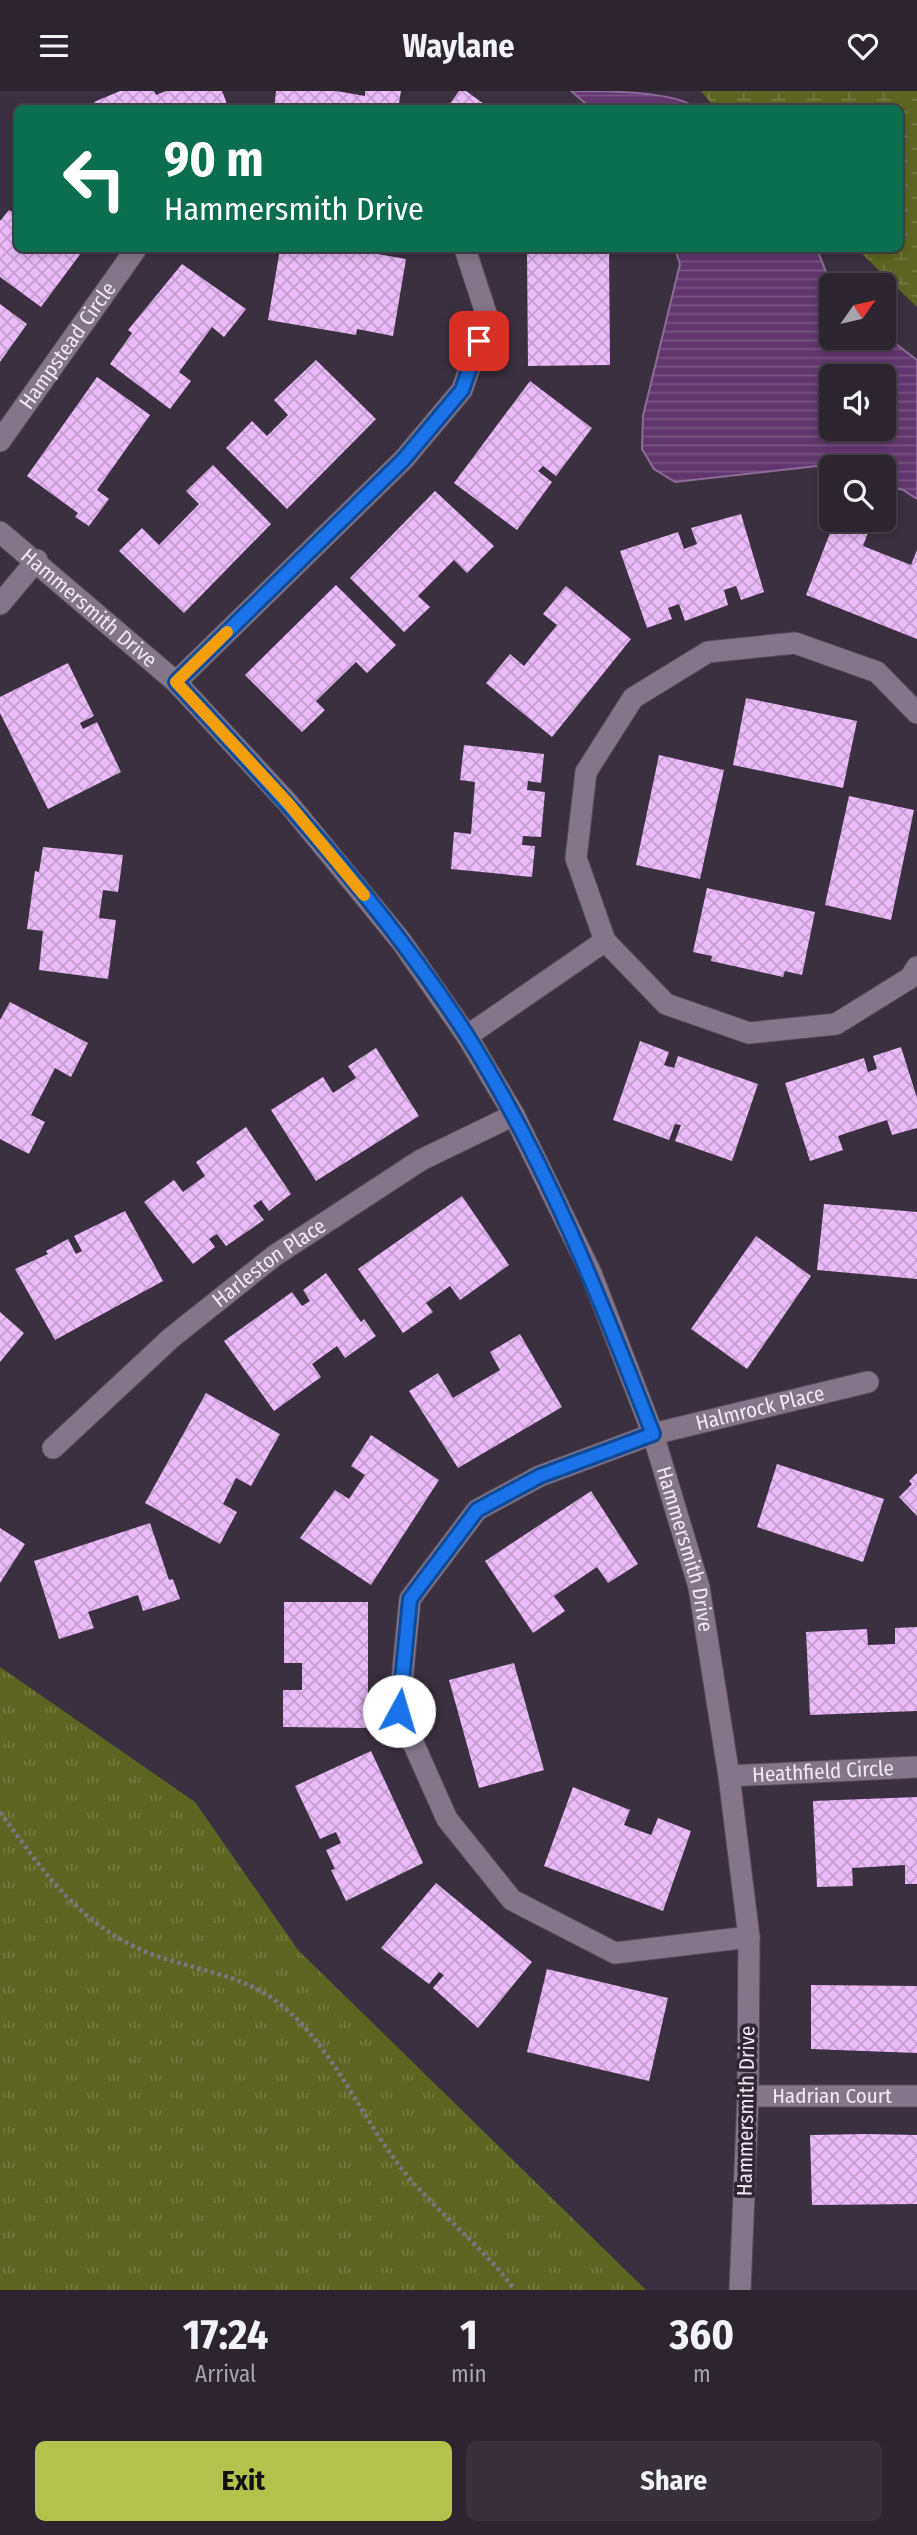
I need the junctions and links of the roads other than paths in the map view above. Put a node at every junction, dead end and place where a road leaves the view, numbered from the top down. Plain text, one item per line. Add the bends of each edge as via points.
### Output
1 (134, 252) edge
2 (466, 252) edge
3 (0, 441) edge
4 (0, 532) edge
5 (37, 560) junction
6 (0, 604) edge
7 (176, 682) junction
8 (917, 713) edge
9 (605, 941) junction
10 (917, 967) edge
11 (467, 1036) junction
12 (514, 1115) junction
13 (868, 1382) dead end
14 (653, 1434) junction
15 (53, 1448) dead end
16 (917, 1767) edge
17 (729, 1776) junction
18 (749, 1937) junction
19 (748, 2096) junction
20 (917, 2096) edge
21 (740, 2290) edge

1 - 3 street, Hampstead Circle
2 - 7 street via 487,316 462,390 404,459
4 - 5 street, Hammersmith Drive
5 - 6 street
5 - 7 street, Hammersmith Drive
7 - 11 street, Hammersmith Drive via 288,803 401,941
8 - 9 street via 877,672 794,643 708,652 633,698 586,772 576,858
9 - 10 street via 666,1004 749,1033 836,1024 910,978
9 - 11 street
11 - 12 street, Hammersmith Drive
12 - 14 street, Hammersmith Drive via 591,1273
12 - 15 street, Harleston Place via 421,1160 274,1256 171,1338
13 - 14 street, Halmrock Place
14 - 17 street, Hammersmith Drive via 699,1587
14 - 18 street, Halmrock Place via 540,1476 477,1510 410,1599 399,1711 447,1819 512,1900 615,1953
16 - 17 street, Heathfield Circle
17 - 18 street, Hammersmith Drive
18 - 19 street, Hammersmith Drive
19 - 20 street, Hadrian Court
19 - 21 street, Hammersmith Drive

